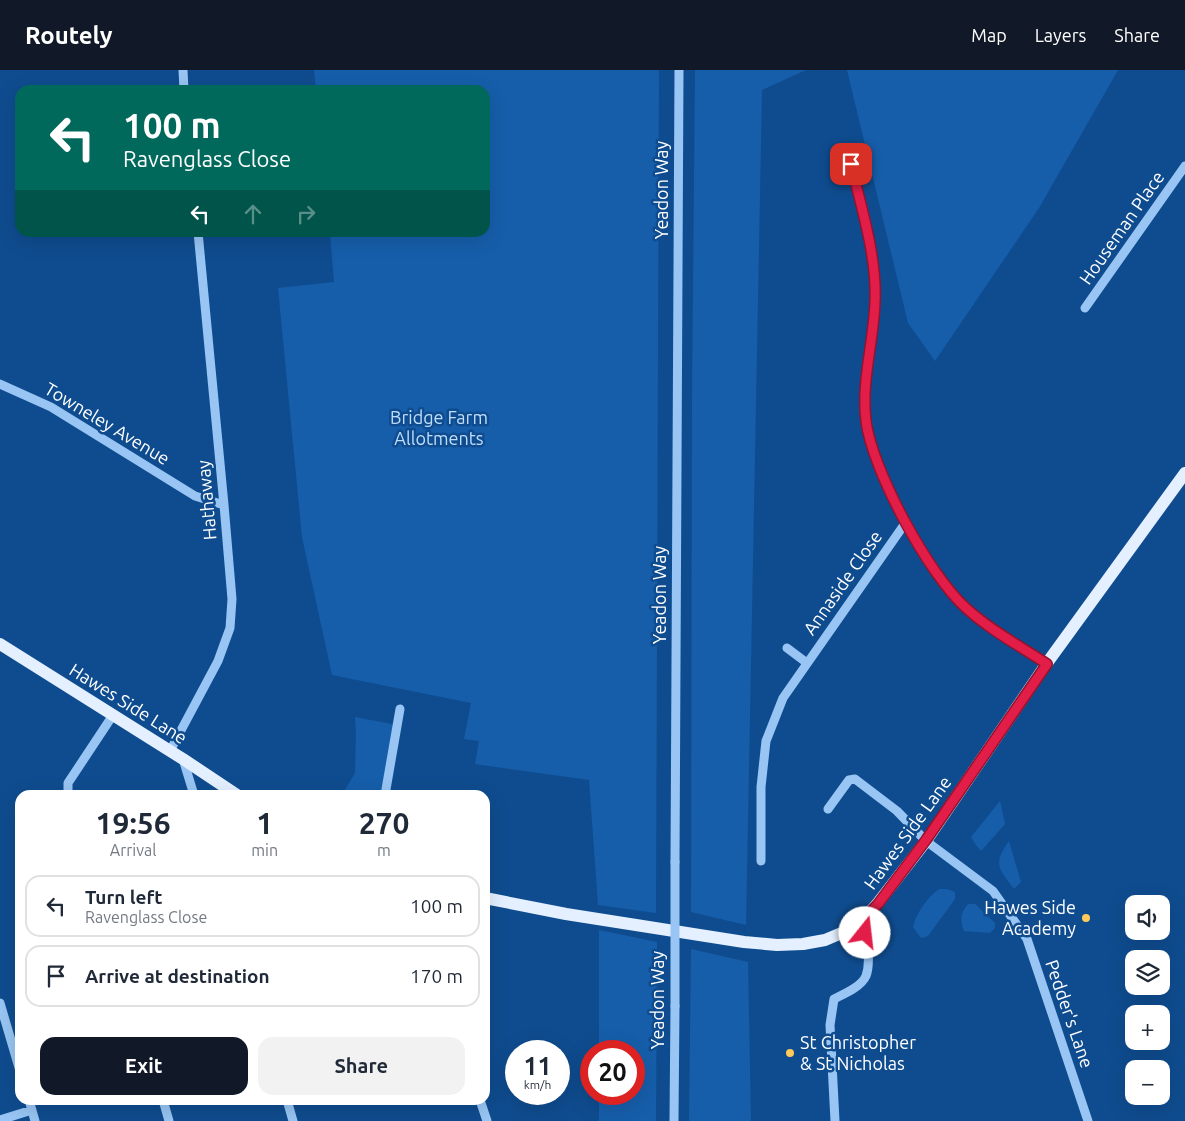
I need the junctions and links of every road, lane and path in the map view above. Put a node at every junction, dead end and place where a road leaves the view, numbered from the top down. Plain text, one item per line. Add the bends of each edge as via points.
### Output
1 (183, 70) edge
2 (679, 70) edge
3 (184, 85) edge
4 (851, 164) dead end
5 (1185, 166) edge
6 (198, 237) edge
7 (1085, 308) dead end
8 (0, 384) edge
9 (1185, 473) edge
10 (224, 505) junction
11 (906, 522) junction
12 (0, 644) edge
13 (787, 648) dead end
14 (807, 663) junction
15 (1047, 664) junction
16 (400, 709) dead end
17 (113, 715) junction
18 (170, 751) junction
19 (183, 759) junction
20 (68, 790) edge
21 (192, 790) edge
22 (230, 790) edge
23 (386, 790) edge
24 (828, 809) dead end
25 (926, 840) junction
26 (761, 861) dead end
27 (490, 899) edge
28 (863, 920) junction
29 (0, 1003) edge
30 (15, 1054) edge
31 (30, 1105) edge
32 (164, 1105) edge
33 (288, 1105) edge
34 (482, 1105) edge
35 (32, 1110) junction
36 (0, 1120) edge
37 (35, 1121) edge
38 (169, 1121) edge
39 (293, 1121) edge
40 (487, 1121) edge
41 (674, 1121) edge
42 (835, 1121) edge
43 (1088, 1121) edge

1 - 3 street
2 - 41 street, Yeadon Way, bridge
4 - 11 street via 875,270 876,300 865,393 866,421 881,472
5 - 7 street, Houseman Place
6 - 10 street, Hathaway
8 - 10 street, Towneley Avenue via 51,408 195,496
9 - 15 main road, Hawes Side Lane
10 - 18 street, Hathaway via 232,599 230,628 218,661
11 - 14 street, Annaside Close
11 - 15 street via 947,588 966,608
12 - 17 main road, Hawes Side Lane
13 - 14 street, Annaside Close
14 - 26 street, Annaside Close via 783,698 766,741 761,787
15 - 25 main road, Hawes Side Lane
16 - 23 street
17 - 18 main road, Hawes Side Lane
17 - 20 street via 68,783
18 - 19 main road, Hawes Side Lane
19 - 21 street
19 - 22 main road, Hawes Side Lane
24 - 25 street, Pedder's Lane via 849,780 854,779 897,811
25 - 28 main road, Hawes Side Lane
25 - 43 street, Pedder's Lane via 993,891 1027,939
27 - 28 main road, Hawes Side Lane via 582,917 777,945 825,940
28 - 42 street via 868,960 865,977 852,990 834,999 830,1025
29 - 30 street
31 - 35 street
32 - 38 street
33 - 39 street
34 - 40 street
35 - 36 street
35 - 37 street

